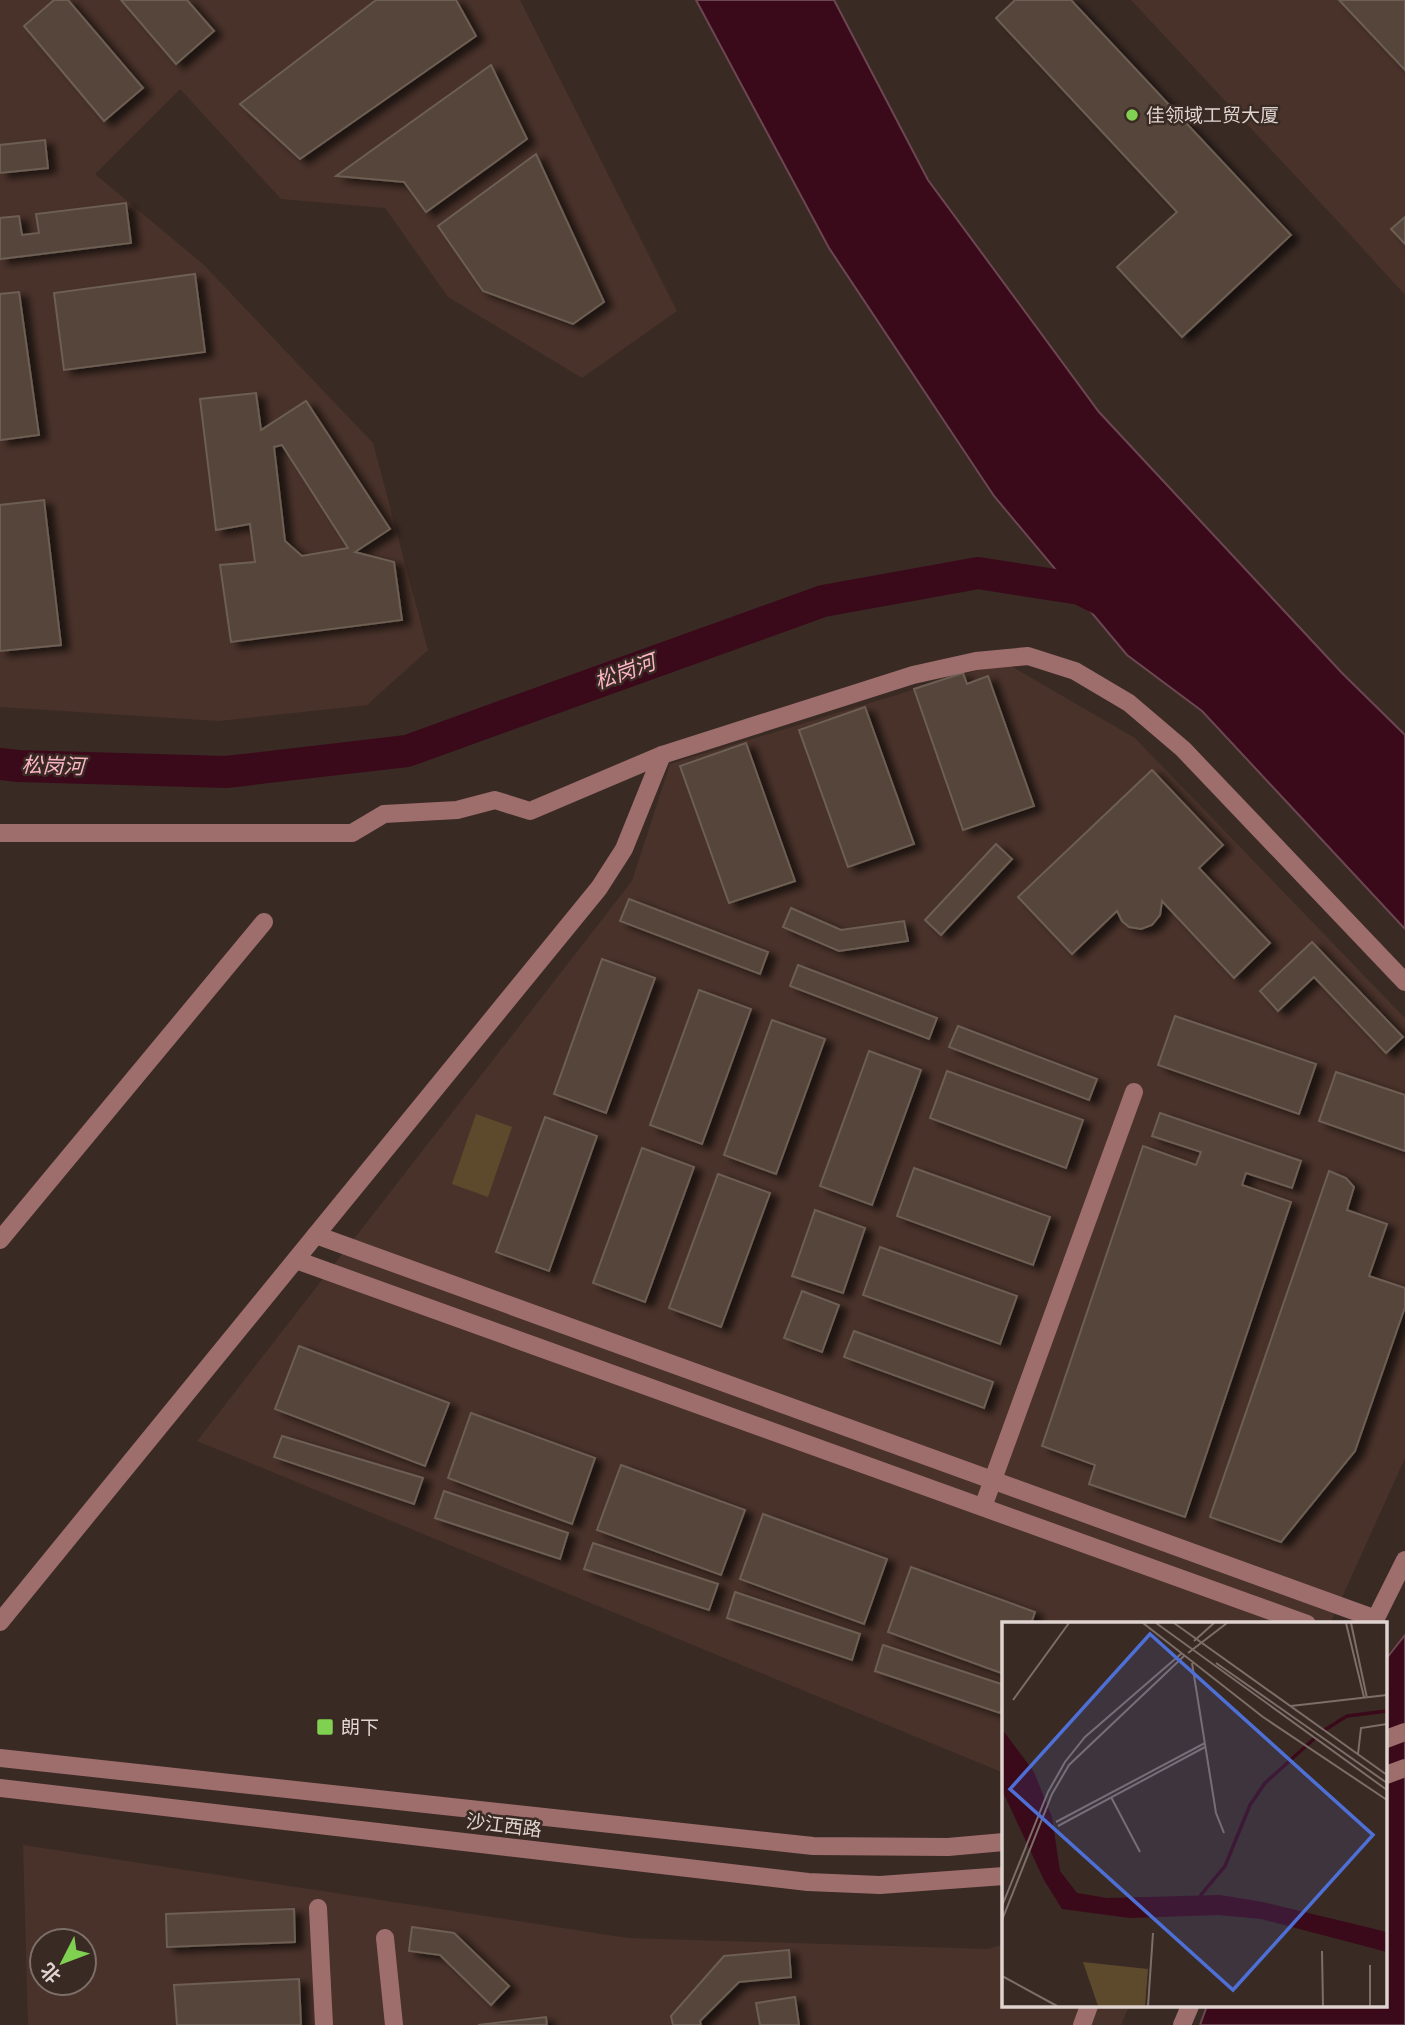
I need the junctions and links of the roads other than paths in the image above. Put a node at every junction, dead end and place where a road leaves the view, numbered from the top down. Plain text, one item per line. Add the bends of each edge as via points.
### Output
1 (662, 755) junction
2 (0, 833) edge
3 (264, 922) dead end
4 (1405, 982) edge
5 (1133, 1092) dead end
6 (316, 1235) junction
7 (0, 1240) edge
8 (296, 1260) junction
9 (993, 1480) junction
10 (983, 1507) junction
11 (1405, 1560) edge
12 (19, 1599) junction
13 (0, 1607) edge
14 (0, 1622) edge
15 (1301, 1622) edge
16 (1375, 1622) edge
17 (1405, 1732) edge
18 (1388, 1738) edge
19 (0, 1758) edge
20 (1405, 1768) edge
21 (1388, 1774) edge
22 (0, 1788) edge
23 (1002, 1842) edge
24 (1002, 1876) edge
25 (318, 1908) dead end
26 (385, 1938) dead end
27 (1088, 2008) edge
28 (1189, 2008) edge
29 (324, 2025) edge
30 (394, 2025) edge
31 (1082, 2025) edge
32 (1182, 2025) edge

1 - 2 street via 530,811 495,800 457,810 384,814 352,833
1 - 4 street via 914,675 976,661 1028,656 1086,677 1129,703 1183,748
1 - 6 street via 624,849 599,888
3 - 7 street
5 - 9 street
6 - 8 street
6 - 9 street
8 - 10 street
8 - 12 street
9 - 10 street
9 - 16 street
10 - 15 street
11 - 16 street
12 - 13 street
12 - 14 street
17 - 18 street
19 - 23 street, 沙江西路 via 813,1846 948,1847
20 - 21 street
22 - 24 street, 沙江西路 via 808,1882 880,1885
25 - 29 street
26 - 30 street
27 - 31 street
28 - 32 street

